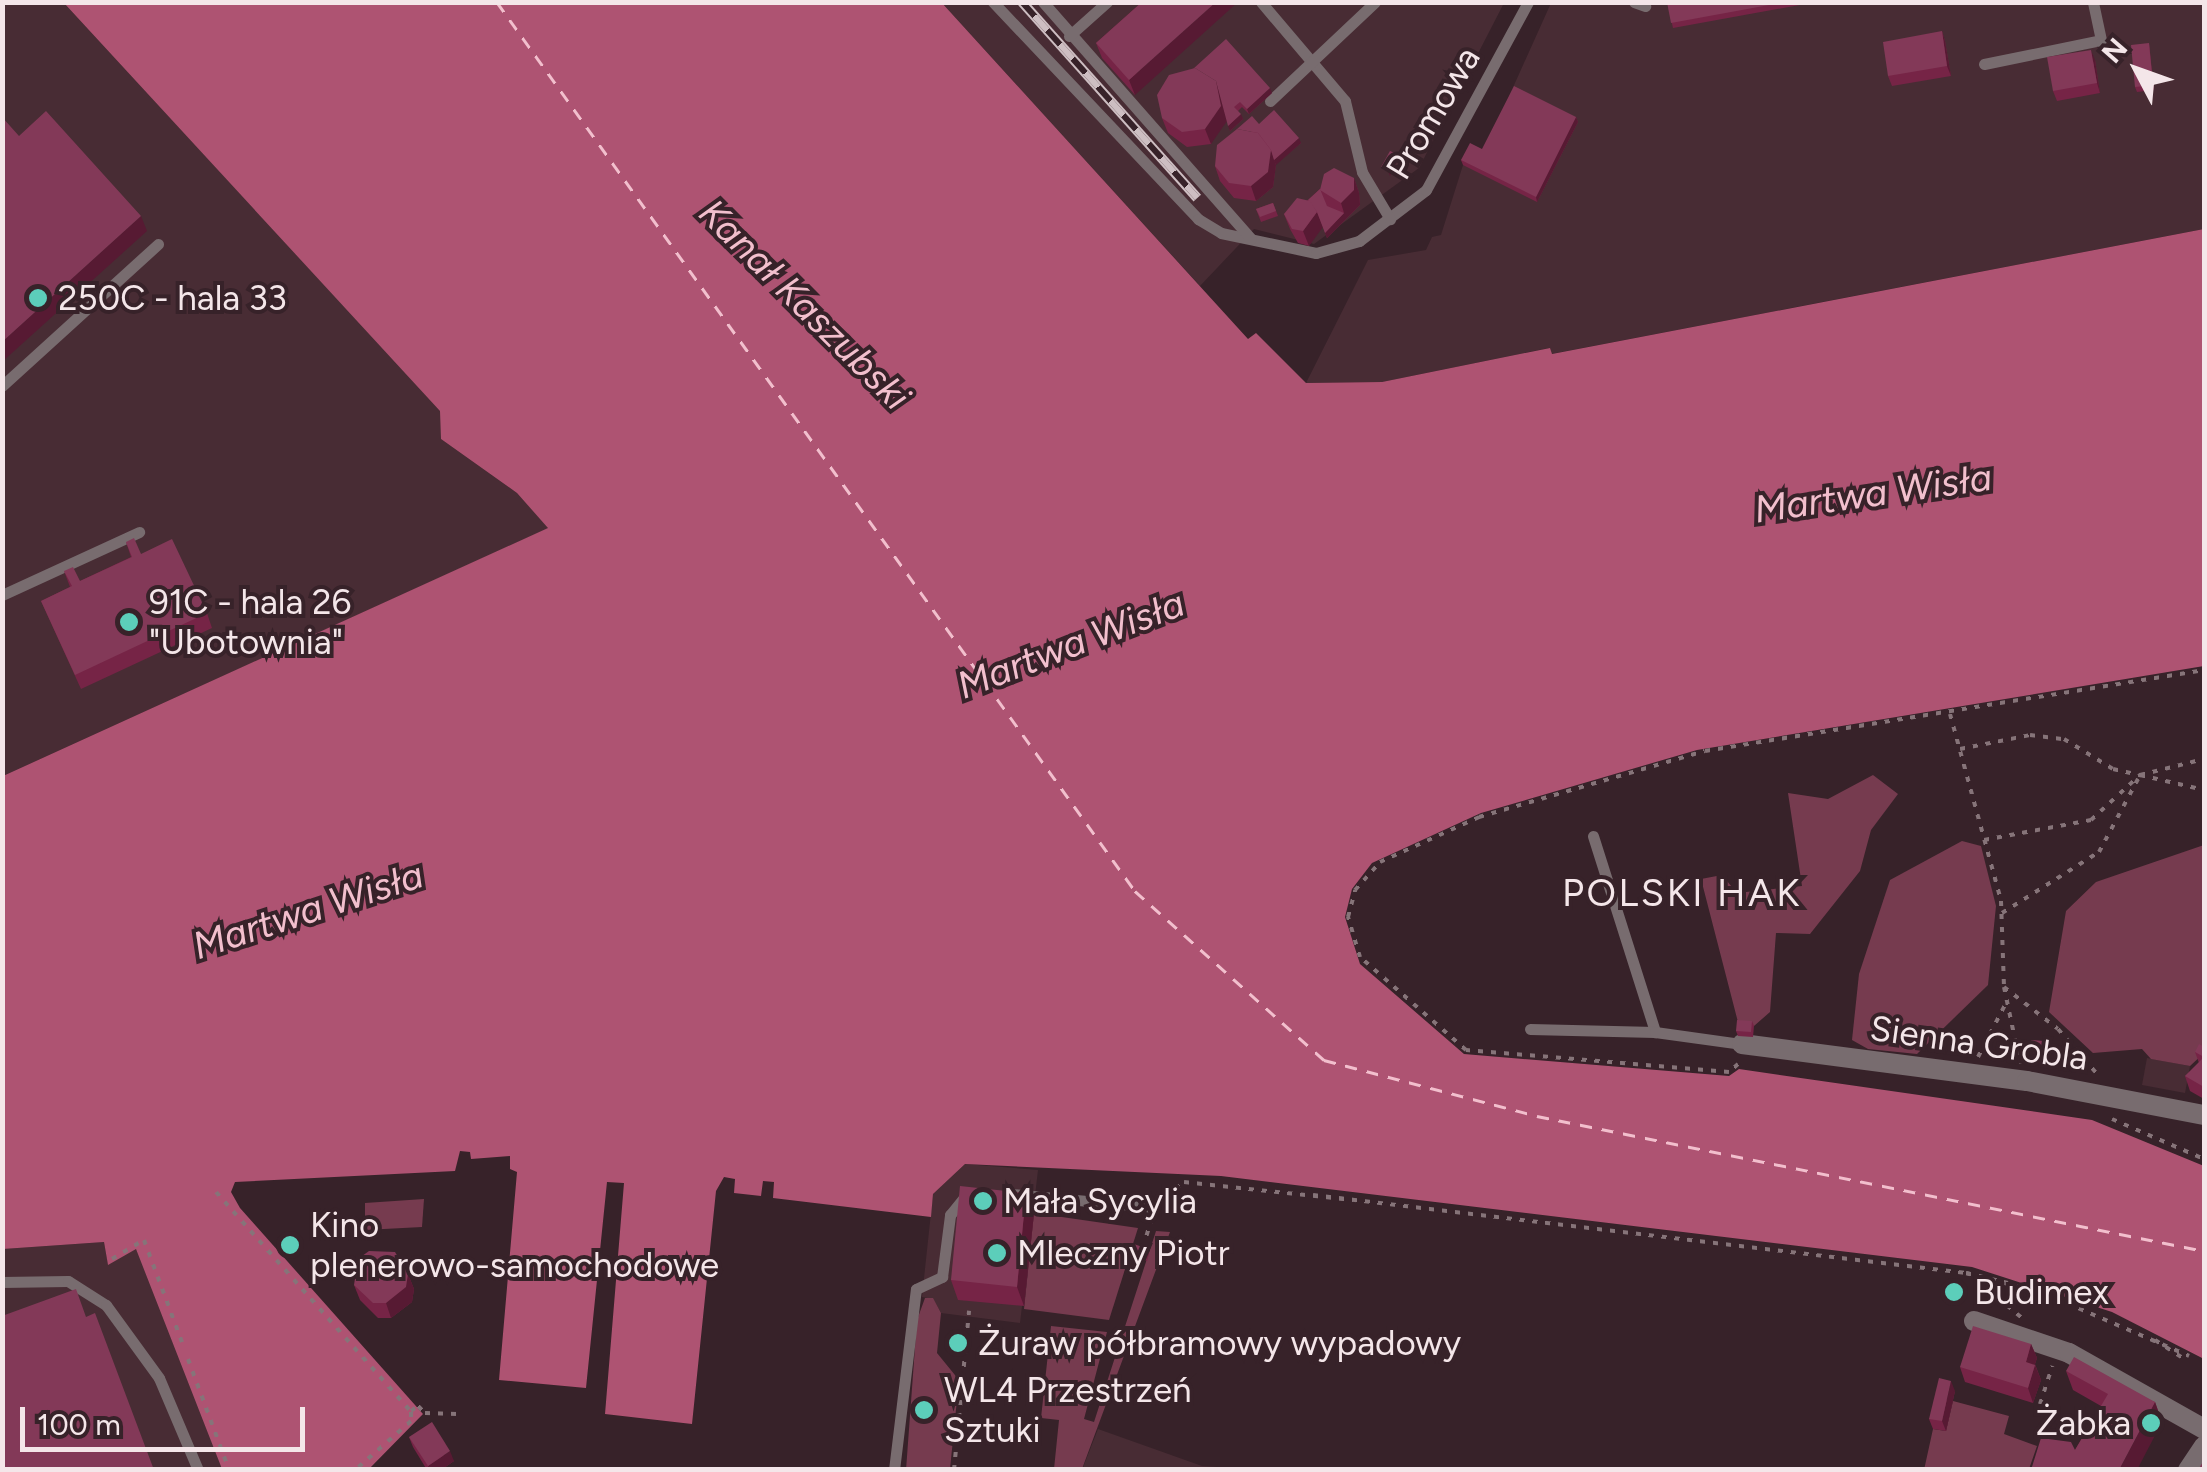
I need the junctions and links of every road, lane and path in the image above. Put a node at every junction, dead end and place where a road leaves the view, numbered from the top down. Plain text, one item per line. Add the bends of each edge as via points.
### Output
1 (993, 2) edge
2 (1043, 2) edge
3 (1107, 2) edge
4 (1261, 2) edge
5 (1376, 2) edge
6 (1528, 2) edge
7 (2093, 2) edge
8 (1068, 36) junction
9 (1313, 62) junction
10 (1984, 64) dead end
11 (1270, 101) dead end
12 (1390, 219) junction
13 (1252, 239) junction
14 (158, 244) dead end
15 (2, 386) edge
16 (139, 532) dead end
17 (2, 595) edge
18 (2204, 670) edge
19 (1950, 714) junction
20 (1960, 750) junction
21 (2204, 759) edge
22 (2140, 775) junction
23 (2204, 790) edge
24 (1593, 836) dead end
25 (1984, 840) junction
26 (2002, 913) junction
27 (2004, 987) junction
28 (2006, 1003) junction
29 (1530, 1029) dead end
30 (1654, 1032) junction
31 (1741, 1054) junction
32 (2021, 1066) dead end
33 (1967, 1073) junction
34 (2103, 1104) junction
35 (2204, 1115) edge
36 (2164, 1130) dead end
37 (2160, 1139) junction
38 (2203, 1147) edge
39 (2202, 1157) edge
40 (216, 1192) dead end
41 (1153, 1207) joint
42 (1149, 1229) dead end
43 (1142, 1248) edge
44 (112, 1259) dead end
45 (2, 1282) edge
46 (970, 1310) dead end
47 (2086, 1310) junction
48 (2083, 1317) dead end
49 (1974, 1321) dead end
50 (182, 1342) dead end
51 (2188, 1358) dead end
52 (188, 1359) dead end
53 (2053, 1363) dead end
54 (2040, 1404) dead end
55 (411, 1412) junction
56 (457, 1414) dead end
57 (2204, 1429) edge
58 (2204, 1446) edge
59 (198, 1470) edge
60 (229, 1470) edge
61 (355, 1470) edge
62 (894, 1470) edge
63 (954, 1470) edge
64 (2188, 1470) edge

1 - 13 lane, Promowa via 1182,205 1221,233
2 - 8 lane
3 - 8 lane
4 - 9 lane
5 - 9 lane
6 - 12 lane, Promowa via 1432,180
7 - 10 lane via 2101,40
8 - 13 lane
9 - 11 lane
9 - 12 lane via 1345,101 1362,172
12 - 13 lane, Promowa via 1336,250 1297,252
14 - 15 lane
16 - 17 lane
18 - 19 path
19 - 20 path
19 - 31 path via 1705,751 1577,788 1479,817 1380,862 1355,890 1349,927 1360,957 1466,1050 1729,1072
20 - 22 path via 2030,735 2064,739 2112,769
20 - 25 path
21 - 22 path
22 - 23 path
22 - 25 path via 2091,820
22 - 26 path via 2099,852
24 - 30 lane
25 - 26 path
26 - 27 path
27 - 28 path
27 - 34 path via 2087,1058
28 - 32 path
28 - 33 path
29 - 30 lane
30 - 31 lane
31 - 33 street, Sienna Grobla
33 - 34 street, Sienna Grobla
34 - 35 street, Sienna Grobla
34 - 37 path
36 - 37 path
37 - 39 path
38 - 39 path
40 - 55 path
41 - 47 path via 1184,1182 1313,1195 1966,1272
41 - 62 lane via 970,1190 950,1214 942,1277 916,1288
42 - 43 path
44 - 50 path via 144,1240
45 - 59 lane via 48,1278 82,1288 120,1320 160,1378
46 - 63 path
47 - 48 path
47 - 51 path
49 - 57 street via 2069,1353
52 - 60 path
53 - 54 path
55 - 56 path via 418,1406
55 - 61 path via 411,1421
58 - 64 street

